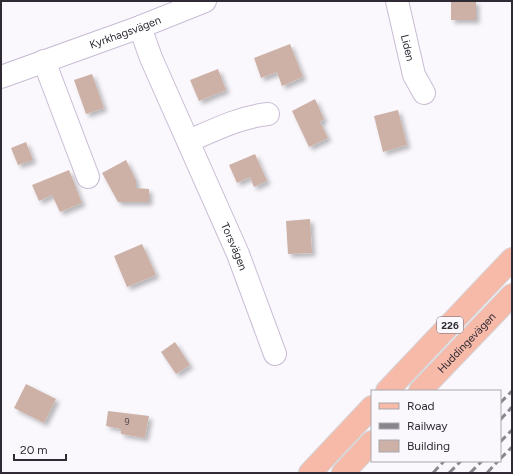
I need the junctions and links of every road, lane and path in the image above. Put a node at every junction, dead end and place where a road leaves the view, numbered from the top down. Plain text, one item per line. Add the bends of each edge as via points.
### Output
1 (205, 1) edge
2 (397, 1) edge
3 (140, 27) junction
4 (44, 61) junction
5 (1, 77) edge
6 (424, 93) dead end
7 (268, 114) dead end
8 (189, 141) junction
9 (88, 177) dead end
10 (512, 259) edge
11 (512, 295) edge
12 (275, 354) dead end
13 (388, 390) edge
14 (421, 390) edge
15 (371, 408) edge
16 (371, 443) edge
17 (310, 473) edge
18 (343, 473) edge

1 - 3 street, Kyrkhagsvägen
2 - 6 street, Liden via 414,75
3 - 4 street, Kyrkhagsvägen
3 - 8 street, Torsvägen via 151,58
4 - 5 street, Kyrkhagsvägen
4 - 9 street
7 - 8 street via 254,116
8 - 12 street, Torsvägen via 238,254
10 - 13 main road, 226
11 - 14 main road, Huddingevägen / 226
15 - 17 main road
16 - 18 main road

